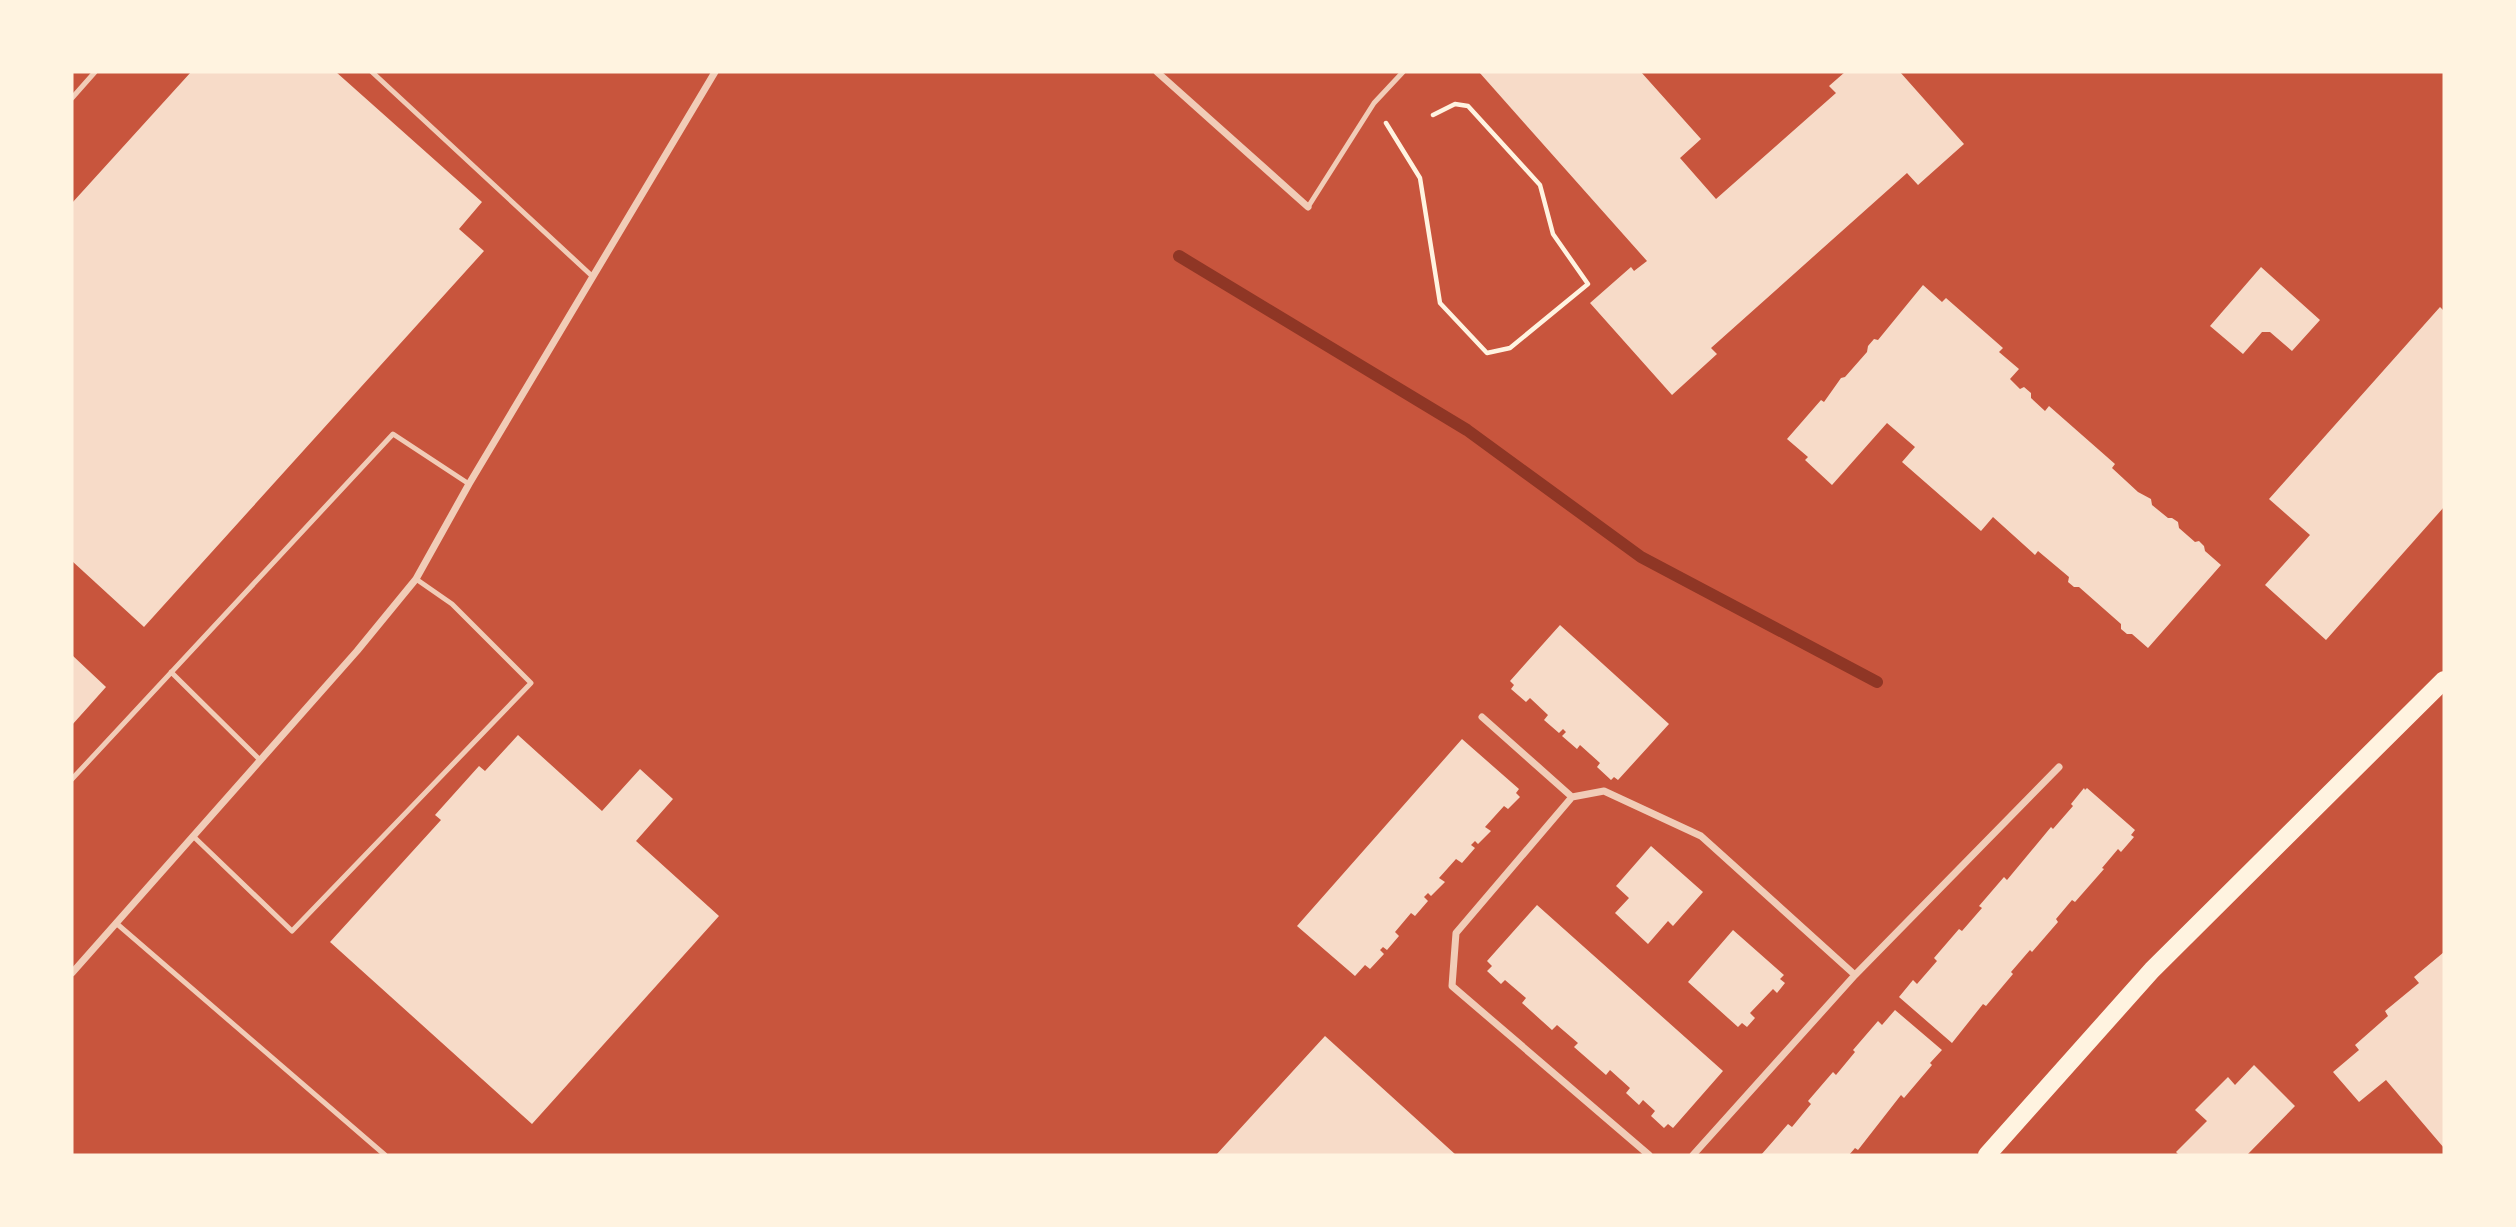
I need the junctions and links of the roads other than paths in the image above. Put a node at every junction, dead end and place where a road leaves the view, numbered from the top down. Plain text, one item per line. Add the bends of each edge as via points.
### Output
1 (95, 72) edge
2 (372, 72) edge
3 (715, 72) edge
4 (1157, 72) edge
5 (1403, 72) edge
6 (72, 98) edge
7 (1308, 208) joint
8 (592, 276) junction
9 (469, 484) junction
10 (416, 579) junction
11 (171, 672) junction
12 (2444, 680) edge
13 (1482, 717) dead end
14 (260, 760) junction
15 (2059, 767) dead end
16 (72, 779) edge
17 (1572, 797) junction
18 (193, 836) junction
19 (116, 923) junction
20 (72, 972) edge
21 (1855, 975) junction
22 (385, 1155) edge
23 (1649, 1155) edge
24 (1693, 1155) edge
25 (1987, 1155) edge

1 - 6 lane
2 - 8 lane
3 - 8 street
4 - 7 street
5 - 7 lane via 1374,103
8 - 9 street
9 - 10 street
9 - 11 lane via 393,434
10 - 14 street
10 - 18 lane via 452,604 531,682 292,931
11 - 14 lane
11 - 16 lane
12 - 25 main road via 2152,970
13 - 17 street
14 - 18 street
15 - 21 street
17 - 21 street via 1604,791 1701,836
17 - 23 street via 1456,933 1452,986
18 - 19 street
19 - 20 street
19 - 22 lane
21 - 24 street

